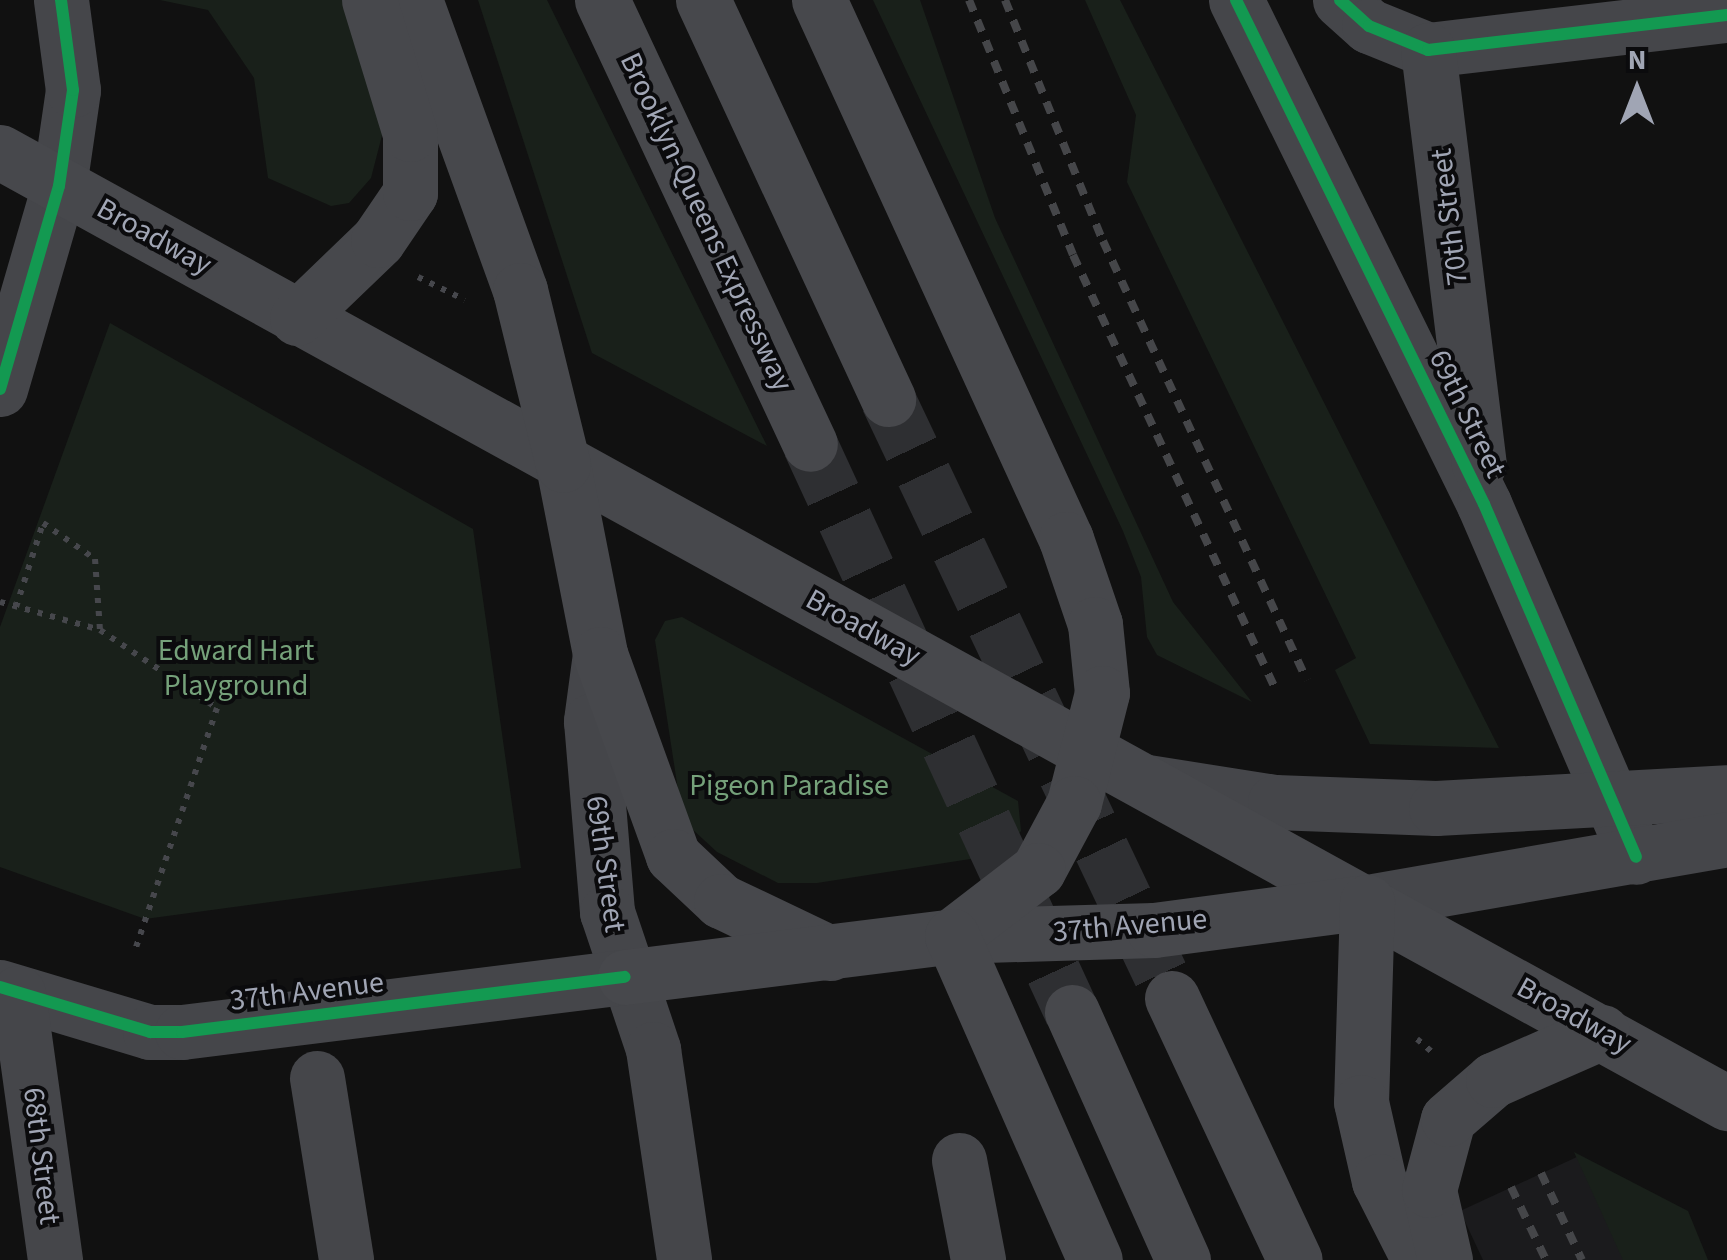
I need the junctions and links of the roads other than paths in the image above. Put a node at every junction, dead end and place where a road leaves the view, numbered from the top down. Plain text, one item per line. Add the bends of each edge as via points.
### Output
1 (61, 0) edge
2 (369, 0) edge
3 (416, 0) edge
4 (602, 0) edge
5 (703, 0) edge
6 (819, 0) edge
7 (1236, 0) edge
8 (1340, 0) edge
9 (1727, 16) edge
10 (1428, 50) junction
11 (0, 152) edge
12 (59, 186) junction
13 (297, 318) junction
14 (0, 389) edge
15 (888, 400) tunnel mouth
16 (810, 444) tunnel mouth
17 (562, 465) junction
18 (1484, 504) junction
19 (600, 654) junction
20 (1088, 751) junction
21 (1142, 781) junction
22 (1727, 792) edge
23 (1612, 801) junction
24 (1727, 839) edge
25 (1636, 857) junction
26 (1367, 902) junction
27 (952, 936) junction
28 (830, 954) junction
29 (625, 977) junction
30 (9, 990) edge
31 (1172, 998) tunnel mouth
32 (1072, 1012) tunnel mouth
33 (1602, 1032) junction
34 (317, 1078) dead end
35 (1727, 1102) edge
36 (960, 1160) dead end
37 (55, 1260) edge
38 (346, 1260) edge
39 (684, 1260) edge
40 (978, 1260) edge
41 (1095, 1260) edge
42 (1183, 1260) edge
43 (1295, 1260) edge
44 (1419, 1260) edge
45 (1444, 1260) edge

1 - 12 street via 73,90
2 - 13 main road via 410,134 410,193 378,240
3 - 17 main road, 69th Street via 520,290
4 - 16 main road, Brooklyn-Queens Expressway
5 - 15 main road
6 - 20 main road via 1076,564 1102,662
7 - 18 street, 69th Street
8 - 10 street via 1369,26
9 - 10 street
10 - 18 street, 70th Street
11 - 12 main road, Broadway
12 - 13 main road, Broadway
12 - 14 street
13 - 17 main road, Broadway
17 - 19 main road, 69th Street
17 - 20 main road, Broadway
18 - 23 street, 69th Street
19 - 28 main road via 673,856 721,901
19 - 29 street, 69th Street via 594,793
20 - 21 main road, Broadway
20 - 27 main road via 1074,803 1038,870
21 - 23 street via 1360,806
21 - 26 main road, Broadway
22 - 23 street
23 - 25 street, 69th Street
24 - 25 street, 37th Avenue
25 - 26 street, 37th Avenue
26 - 27 main road, 37th Avenue via 1154,930
26 - 33 main road, Broadway
26 - 44 main road via 1361,1102 1380,1181
27 - 28 main road, 37th Avenue
27 - 41 main road
28 - 29 main road, 37th Avenue
29 - 30 street, 37th Avenue via 182,1032 150,1032
29 - 39 street, 69th Street via 654,1049
30 - 37 street, 68th Street
31 - 43 main road
32 - 42 main road
33 - 35 main road, Broadway
33 - 45 main road via 1492,1080 1448,1119 1429,1177
34 - 38 street
36 - 40 street

